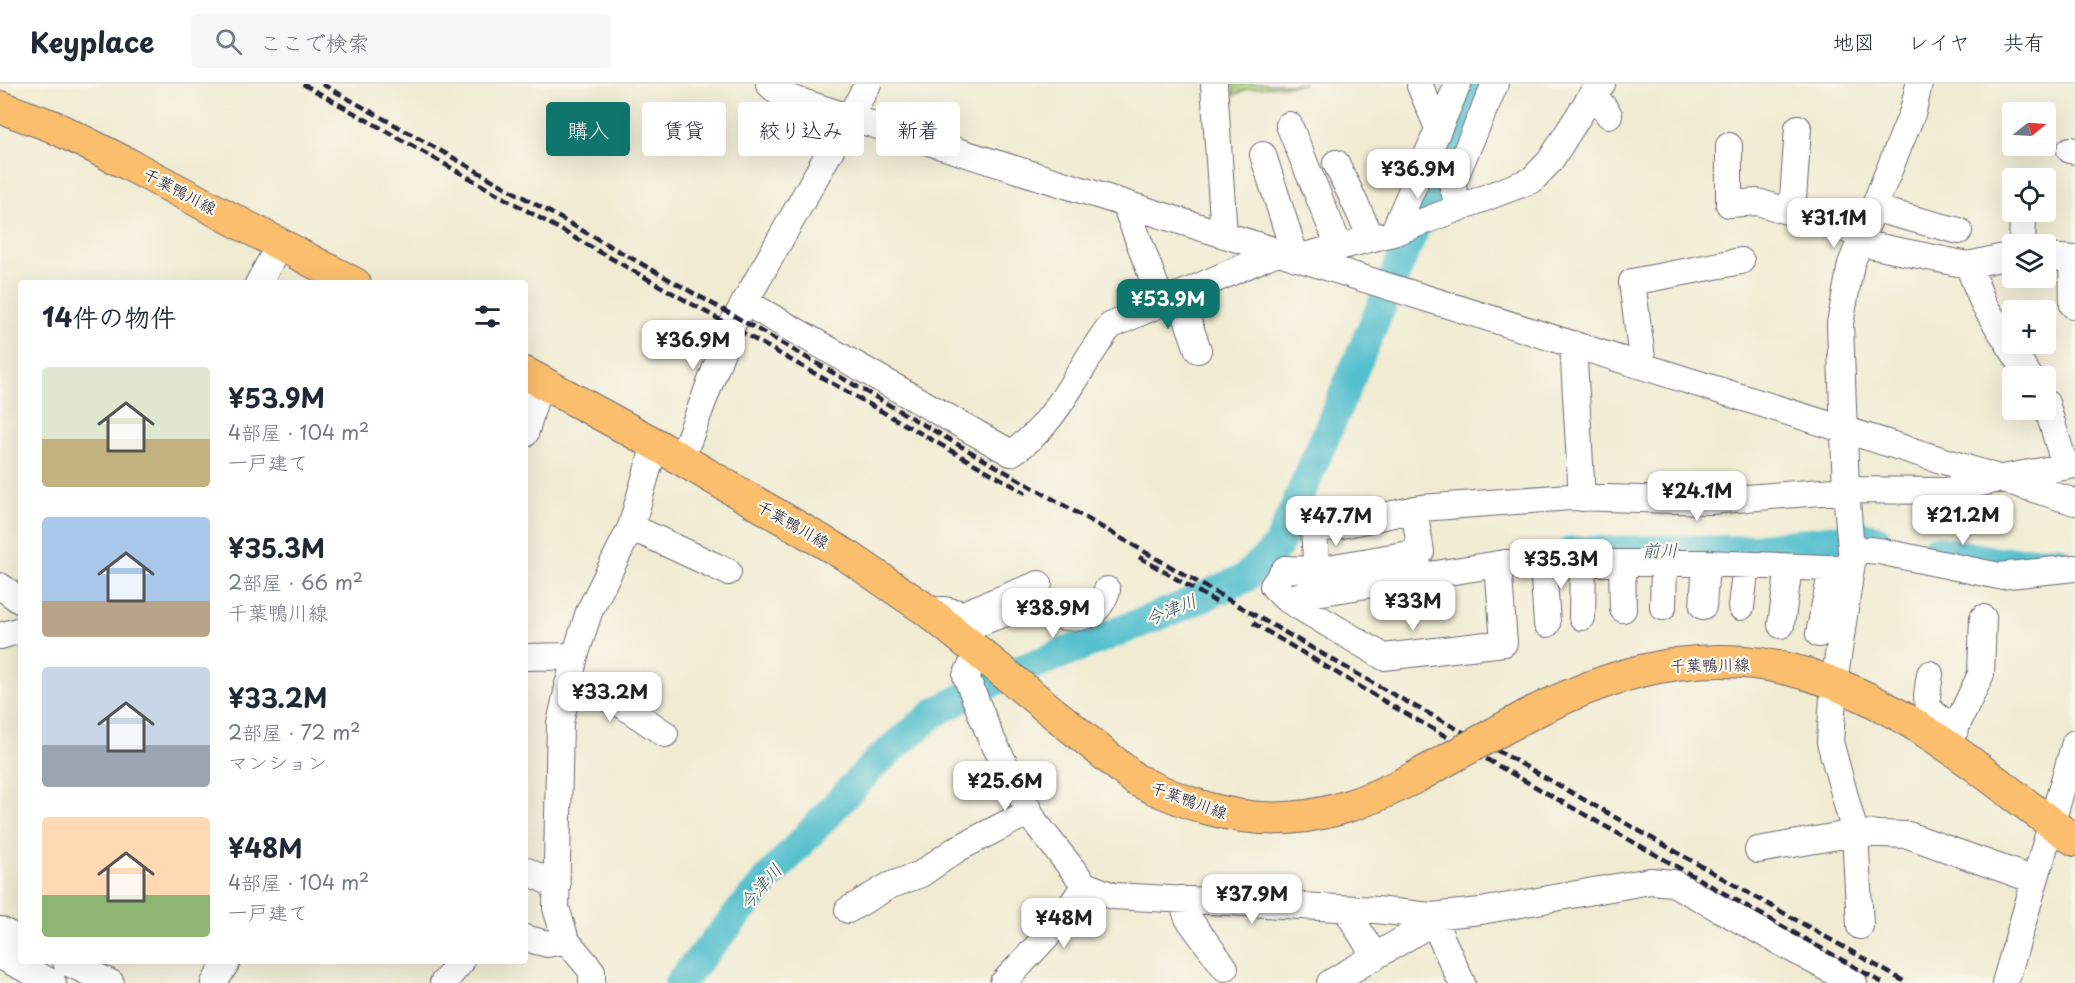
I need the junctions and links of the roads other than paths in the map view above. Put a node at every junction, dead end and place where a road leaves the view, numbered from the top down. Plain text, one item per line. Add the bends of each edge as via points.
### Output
1 (763, 84) edge
2 (868, 84) edge
3 (1214, 84) edge
4 (1458, 84) edge
5 (1495, 84) edge
6 (1918, 84) edge
7 (1420, 86) dead end
8 (1597, 88) edge
9 (803, 102) edge
10 (858, 102) edge
11 (0, 107) edge
12 (1609, 115) dead end
13 (864, 122) edge
14 (1289, 125) dead end
15 (1438, 128) junction
16 (1798, 128) dead end
17 (1729, 146) dead end
18 (1263, 155) dead end
19 (827, 156) edge
20 (1336, 163) dead end
21 (1125, 204) junction
22 (1459, 208) junction
23 (1875, 209) junction
24 (1792, 213) junction
25 (1959, 231) dead end
26 (1224, 235) junction
27 (1382, 235) junction
28 (1862, 239) junction
29 (280, 244) junction
30 (1339, 246) junction
31 (1287, 255) junction
32 (2002, 257) edge
33 (2056, 258) edge
34 (2074, 259) edge
35 (1742, 261) dead end
36 (1968, 265) junction
37 (260, 280) edge
38 (348, 280) edge
39 (1170, 299) junction
40 (745, 302) junction
41 (2073, 305) dead end
42 (1573, 344) junction
43 (1198, 350) dead end
44 (1643, 366) junction
45 (2023, 366) edge
46 (533, 377) edge
47 (528, 413) edge
48 (2052, 420) edge
49 (1845, 428) junction
50 (655, 444) junction
51 (681, 460) junction
52 (2070, 466) edge
53 (2002, 478) junction
54 (1846, 490) junction
55 (1582, 498) junction
56 (2075, 501) edge
57 (1414, 509) junction
58 (1363, 520) junction
59 (631, 527) junction
60 (1371, 560) junction
61 (1845, 562) junction
62 (1543, 563) junction
63 (1583, 563) junction
64 (1623, 563) junction
65 (1664, 563) junction
66 (1706, 563) junction
67 (1498, 564) junction
68 (1746, 565) junction
69 (1789, 567) junction
70 (2075, 568) edge
71 (1317, 570) junction
72 (728, 572) dead end
73 (1039, 584) dead end
74 (0, 586) edge
75 (1107, 590) dead end
76 (1285, 598) junction
77 (18, 599) edge
78 (1702, 606) dead end
79 (1741, 607) dead end
80 (1663, 608) dead end
81 (1623, 609) dead end
82 (928, 611) junction
83 (1582, 617) dead end
84 (1983, 618) dead end
85 (1547, 624) dead end
86 (1781, 625) dead end
87 (18, 631) edge
88 (1820, 634) dead end
89 (0, 636) edge
90 (967, 654) junction
91 (575, 656) junction
92 (528, 657) edge
93 (1930, 674) dead end
94 (1834, 683) junction
95 (568, 684) junction
96 (665, 734) dead end
97 (1952, 738) junction
98 (2075, 743) edge
99 (1029, 812) junction
100 (2063, 831) edge
101 (1855, 833) junction
102 (1758, 850) dead end
103 (528, 872) edge
104 (2034, 880) junction
105 (1085, 885) junction
106 (557, 886) junction
107 (1181, 899) junction
108 (1346, 909) junction
109 (848, 910) dead end
110 (1432, 919) junction
111 (1860, 926) dead end
112 (0, 930) edge
113 (18, 939) edge
114 (528, 939) edge
115 (566, 940) junction
116 (0, 956) edge
117 (1375, 957) junction
118 (70, 964) edge
119 (225, 964) edge
120 (1226, 968) dead end
121 (53, 983) edge
122 (111, 983) edge
123 (214, 983) edge
124 (592, 983) edge
125 (1003, 983) edge
126 (1330, 983) edge
127 (1461, 983) edge
128 (1854, 983) edge
129 (2005, 983) edge

1 - 9 street
2 - 10 street
3 - 26 street
4 - 15 street
5 - 22 street via 1452,184
6 - 23 street via 1913,111
7 - 15 street
8 - 12 street
8 - 22 street via 1550,161 1532,180
11 - 29 main road, 千葉鴨川線 via 63,131
13 - 21 street
14 - 30 street
15 - 27 street
16 - 24 street
17 - 24 street via 1729,204 1758,202
18 - 31 street
19 - 40 street
20 - 27 street
21 - 26 street
21 - 39 street
22 - 27 street
23 - 25 street
23 - 28 street
24 - 28 street
26 - 31 street
27 - 30 street
28 - 36 street
28 - 49 street via 1851,264 1840,324
29 - 37 street
29 - 38 main road, 千葉鴨川線
30 - 31 street
31 - 39 street
31 - 42 street
32 - 36 street
33 - 34 street
34 - 41 street
35 - 44 street via 1632,282
36 - 45 street via 1984,305
39 - 40 street via 1110,326 1070,389 1025,445 1011,453
39 - 43 street
40 - 51 street via 732,325
42 - 44 street
42 - 55 street
44 - 49 street
46 - 47 street
46 - 50 main road, 千葉鴨川線
48 - 52 street
49 - 53 street
49 - 54 street
50 - 51 main road, 千葉鴨川線
50 - 59 street
51 - 82 main road, 千葉鴨川線 via 849,557
52 - 53 street
53 - 54 street via 1946,491
53 - 56 street
54 - 55 street via 1710,501
54 - 61 street
55 - 57 street
57 - 58 street
57 - 60 street via 1421,552
58 - 60 street
58 - 71 street via 1314,531
59 - 72 street
59 - 91 street via 589,612
60 - 71 street
61 - 69 street
61 - 70 street via 1879,551 1999,576
61 - 88 street
61 - 94 street
62 - 63 street
62 - 67 street
62 - 85 street
63 - 64 street
63 - 83 street
64 - 65 street
64 - 81 street
65 - 66 street
65 - 80 street
66 - 68 street
66 - 78 street
67 - 76 street
67 - 76 street via 1504,643 1384,657
68 - 69 street
68 - 79 street
69 - 86 street
71 - 76 street via 1285,569 1273,586
73 - 82 street via 963,614
74 - 77 street
75 - 90 street via 1104,601 1095,610 1074,618 1017,610
82 - 90 main road, 千葉鴨川線
84 - 97 street via 1981,674
87 - 89 street
90 - 94 main road, 千葉鴨川線, bridge via 1024,690 1136,780 1171,797 1234,816 1269,819 1304,819 1375,799 1528,716 1628,673 1682,662 1743,663 1781,666
90 - 99 street via 979,708
91 - 92 street
91 - 95 street
93 - 97 street via 1926,700 1929,712
94 - 97 main road, 千葉鴨川線
94 - 101 street via 1830,742
95 - 96 street via 618,702
95 - 106 street via 560,723
97 - 100 main road, 千葉鴨川線
98 - 100 street
99 - 105 street
99 - 109 street via 957,849 921,874 889,886
100 - 104 street
101 - 102 street
101 - 104 street via 1908,835
101 - 111 street
103 - 106 street
104 - 129 street
105 - 107 street via 1113,896
105 - 125 street via 1059,923
106 - 115 street via 556,908
107 - 108 street
107 - 120 street via 1188,918
108 - 110 street
108 - 117 street
110 - 117 street
110 - 127 street
110 - 128 street via 1650,881 1673,883
112 - 113 street
114 - 115 street via 547,944
115 - 124 street via 592,971
116 - 121 street
117 - 126 street
118 - 122 street
119 - 123 street

